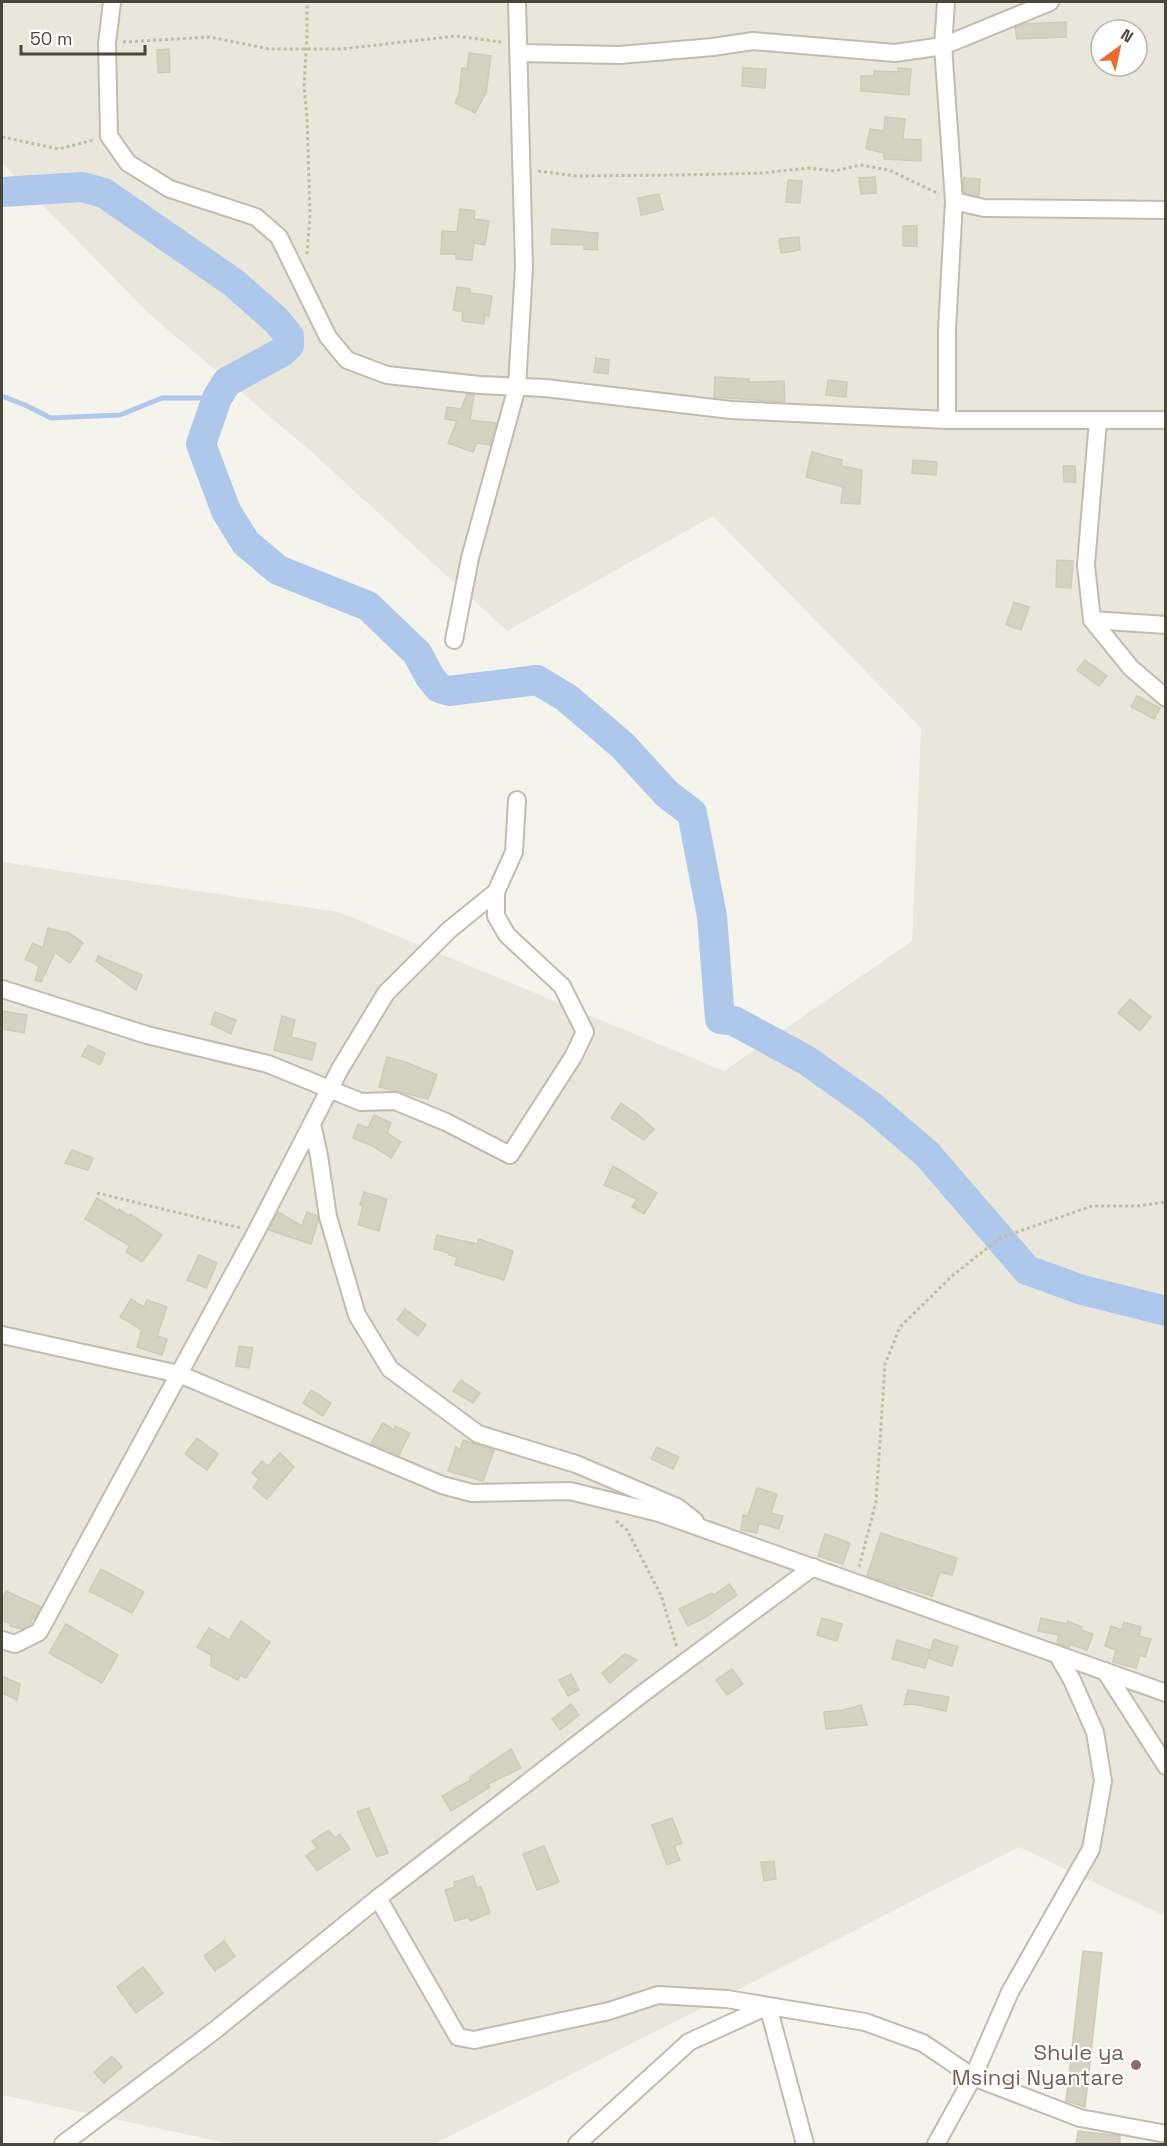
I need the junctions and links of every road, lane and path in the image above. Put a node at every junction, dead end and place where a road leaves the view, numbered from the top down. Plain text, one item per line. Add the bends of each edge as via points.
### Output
1 (112, 2) edge
2 (307, 2) edge
3 (517, 2) edge
4 (946, 2) edge
5 (1050, 2) edge
6 (107, 43) junction
7 (943, 46) junction
8 (519, 48) junction
9 (305, 49) junction
10 (109, 136) junction
11 (2, 137) edge
12 (521, 168) junction
13 (954, 201) junction
14 (1166, 210) edge
15 (306, 257) dead end
16 (517, 387) junction
17 (947, 420) junction
18 (1098, 420) junction
19 (1166, 420) edge
20 (1092, 620) junction
21 (1166, 625) edge
22 (454, 640) dead end
23 (1166, 698) edge
24 (517, 800) dead end
25 (496, 892) junction
26 (2, 989) edge
27 (331, 1089) junction
28 (312, 1124) junction
29 (98, 1193) dead end
30 (1166, 1202) edge
31 (256, 1232) junction
32 (2, 1335) edge
33 (179, 1374) junction
34 (611, 1516) dead end
35 (706, 1530) junction
36 (813, 1568) junction
37 (855, 1583) junction
38 (2, 1640) edge
39 (1057, 1654) junction
40 (682, 1664) junction
41 (1105, 1671) junction
42 (1166, 1693) edge
43 (1166, 1766) edge
44 (378, 1898) junction
45 (768, 2006) junction
46 (973, 2077) junction
47 (1166, 2134) edge
48 (63, 2145) edge
49 (577, 2145) edge
50 (805, 2145) edge
51 (936, 2145) edge

1 - 6 street
2 - 9 path
3 - 8 street
4 - 7 street
5 - 7 street
6 - 9 path via 210,37 269,49
6 - 10 street
7 - 8 street via 895,53 753,41 620,55
7 - 13 street
8 - 9 path via 456,36 342,50
8 - 12 street
9 - 15 path via 310,216
10 - 11 path via 59,149
10 - 16 street via 128,163 170,189 256,217 279,237 328,337 347,360 387,375
12 - 13 path via 576,176 763,173 808,168 835,171 860,165 889,170
12 - 16 street via 524,267
13 - 14 street via 984,208
13 - 17 street
16 - 17 street via 731,410
16 - 22 street via 470,558
17 - 18 street
18 - 19 street
18 - 20 street via 1086,565
20 - 21 street
20 - 23 street via 1131,668
24 - 25 street via 514,852
25 - 27 street via 449,930 386,993
25 - 27 street via 496,916 507,935 562,986 585,1032 510,1155 395,1101 361,1102
26 - 27 street via 147,1035 268,1064
27 - 28 street
28 - 31 street
28 - 35 street via 328,1217 357,1315 390,1369 478,1434 576,1464 676,1506
29 - 31 path
30 - 37 path via 1092,1206 1000,1238 952,1276 900,1327 885,1364 876,1502
31 - 33 street
32 - 33 street
33 - 35 street via 442,1485 472,1493 570,1491 659,1513
33 - 38 street via 39,1632 15,1644
34 - 40 path via 627,1530 661,1595
35 - 36 street
36 - 37 street
36 - 40 street
37 - 39 street
39 - 41 street
39 - 46 street via 1095,1732 1103,1781 1091,1850 1010,1992
40 - 44 street
41 - 42 street
41 - 43 street
44 - 45 street via 458,2037 474,2040 609,2011 658,1995
44 - 48 street via 214,2031
45 - 46 street via 865,2022 923,2043
45 - 49 street via 690,2042
45 - 50 street
46 - 47 street via 1080,2118
46 - 51 street

